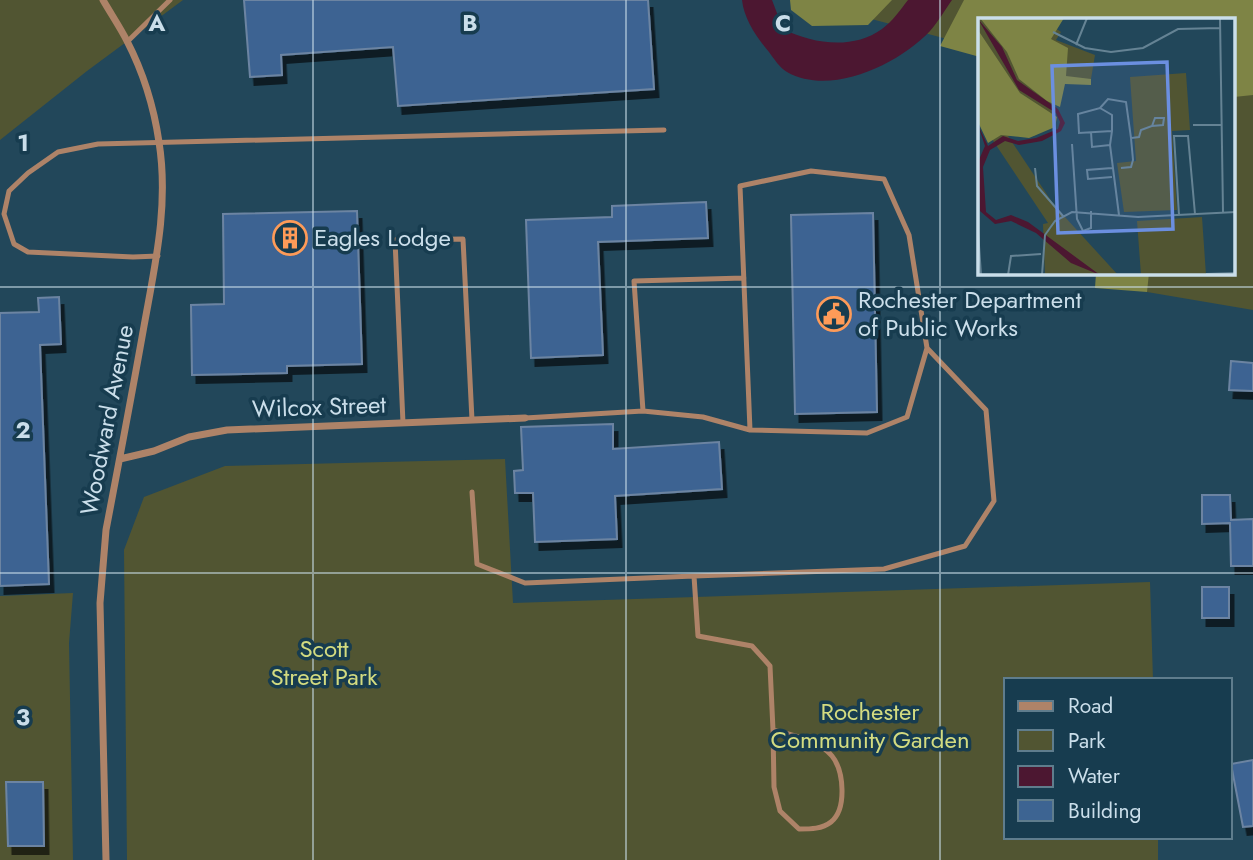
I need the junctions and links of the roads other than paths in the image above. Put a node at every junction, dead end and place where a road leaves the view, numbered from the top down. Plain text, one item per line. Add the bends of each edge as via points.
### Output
1 (103, 0) edge
2 (170, 0) edge
3 (127, 41) junction
4 (664, 130) dead end
5 (160, 143) junction
6 (158, 256) junction
7 (744, 278) junction
8 (928, 348) junction
9 (642, 411) junction
10 (525, 418) joint
11 (471, 420) junction
12 (403, 423) junction
13 (750, 430) junction
14 (120, 459) junction
15 (472, 492) dead end
16 (694, 576) junction
17 (772, 730) junction
18 (106, 860) edge

1 - 3 street, Woodward Avenue
2 - 3 lane
3 - 5 street, Woodward Avenue via 145,85
4 - 5 lane
5 - 6 street, Woodward Avenue via 163,205
5 - 6 lane via 98,144 58,152 9,191 4,214 14,244 28,252
6 - 14 street, Woodward Avenue
7 - 8 lane via 740,186 811,171 884,179 909,235
7 - 9 lane via 634,281
7 - 13 lane
8 - 13 lane via 907,416 867,433
8 - 16 lane via 986,410 994,501 965,546 884,569
9 - 10 lane
9 - 13 lane via 704,417
10 - 11 street, Wilcox Street
11 - 12 street, Wilcox Street
11 - 12 lane via 463,239 395,240
12 - 14 street, Wilcox Street via 203,433
14 - 18 street, Woodward Avenue via 106,530 100,603
15 - 16 lane via 477,564 525,583
16 - 17 lane via 698,636 752,646 771,666
17 - 17 lane via 809,740 832,755 842,774 841,806 833,821 799,829 780,811 774,787

